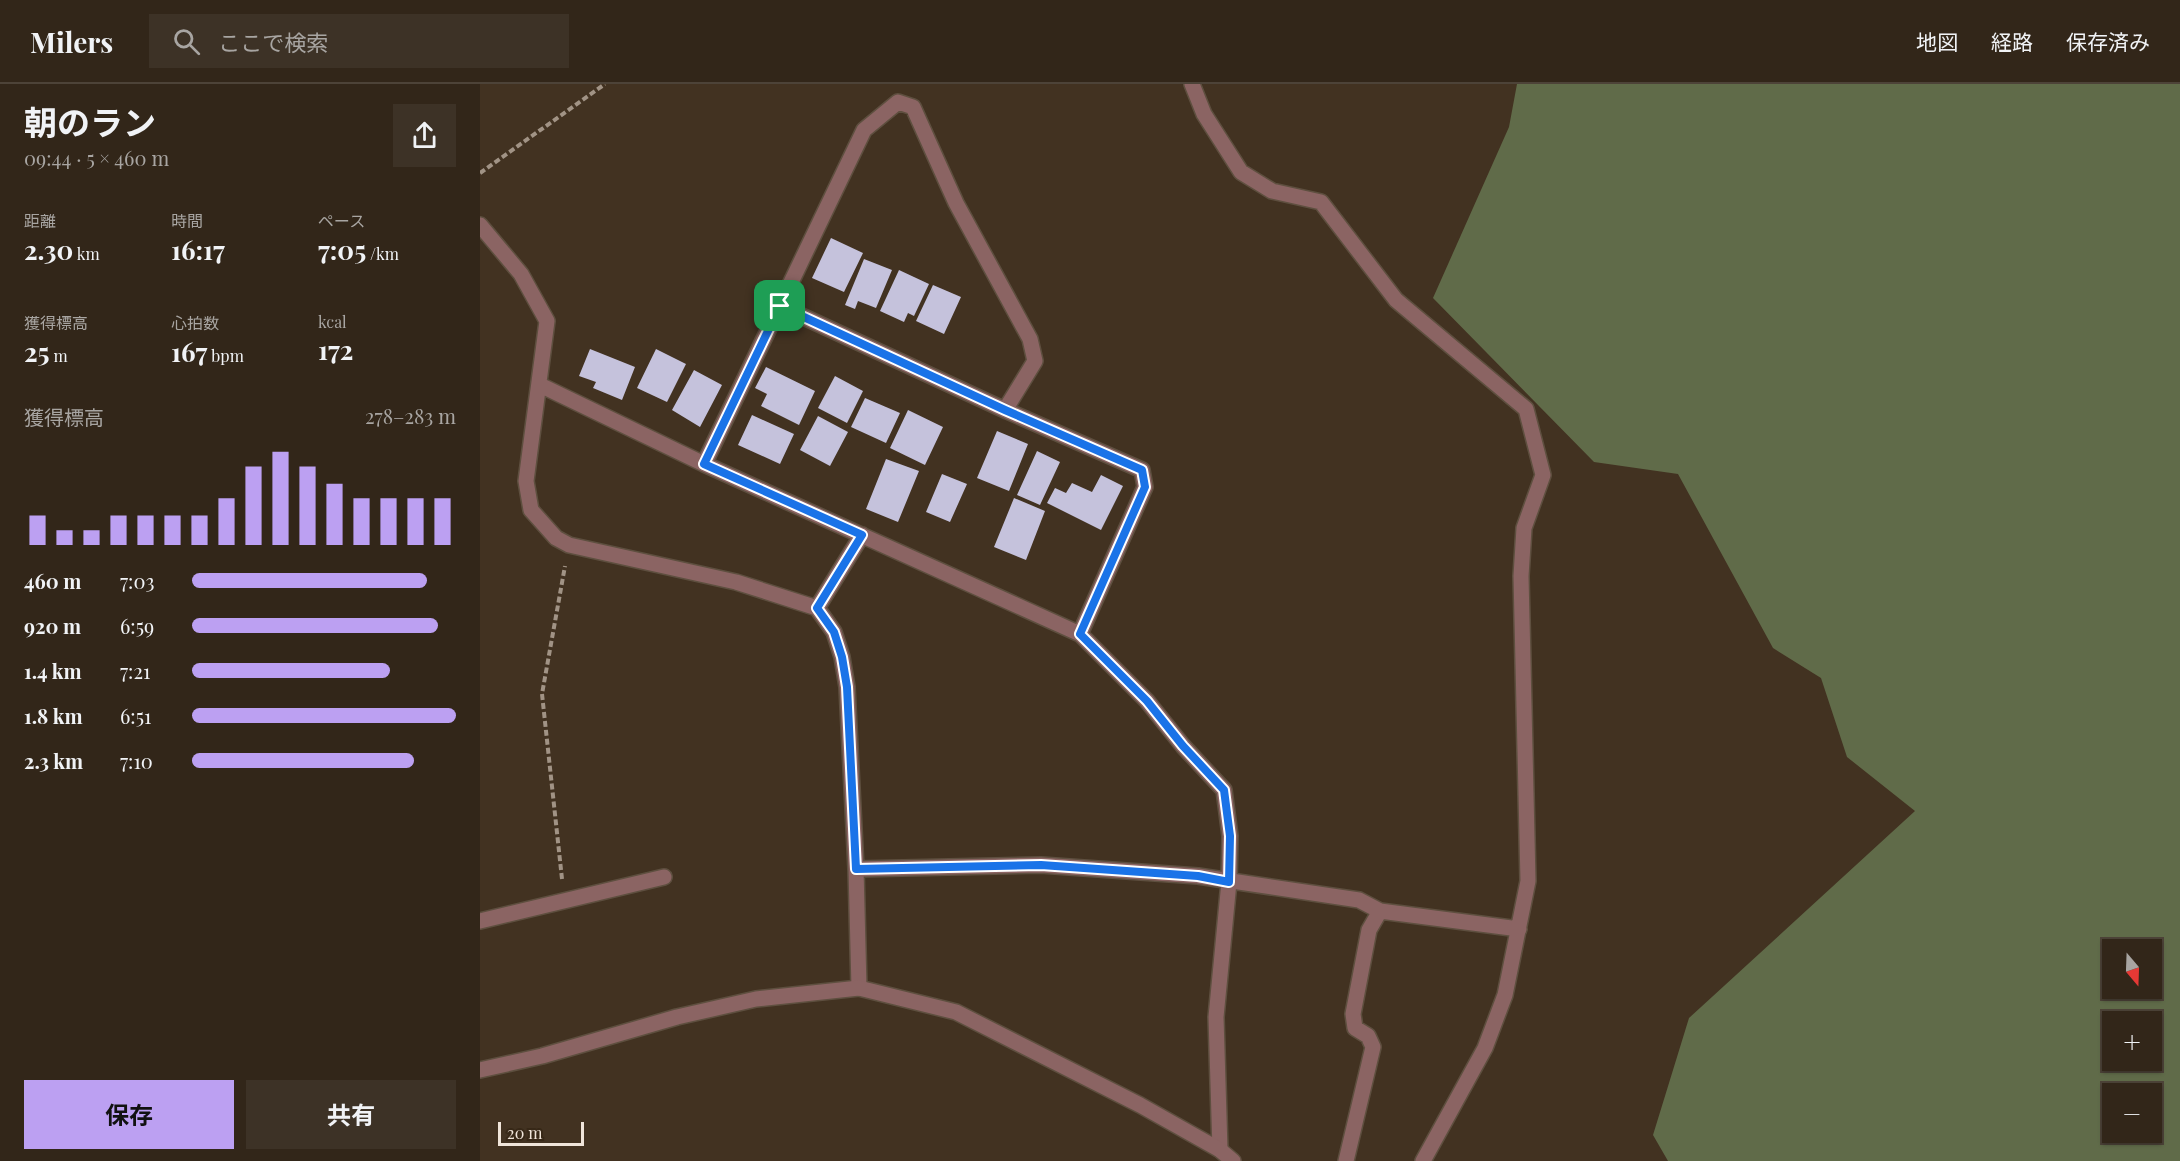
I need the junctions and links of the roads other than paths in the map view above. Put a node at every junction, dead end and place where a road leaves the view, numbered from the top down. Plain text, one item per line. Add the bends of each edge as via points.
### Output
1 (1192, 84) edge
2 (480, 225) edge
3 (780, 306) junction
4 (540, 385) junction
5 (1005, 410) junction
6 (704, 464) junction
7 (862, 535) junction
8 (817, 608) junction
9 (1080, 634) junction
10 (856, 869) junction
11 (664, 877) dead end
12 (1229, 882) junction
13 (1380, 911) junction
14 (480, 921) edge
15 (1520, 929) junction
16 (860, 988) junction
17 (480, 1070) edge
18 (1220, 1150) junction
19 (1233, 1161) edge
20 (1346, 1161) edge
21 (1423, 1161) edge

1 - 15 street via 1204,114 1241,172 1272,191 1322,202 1396,300 1526,409 1543,474 1524,528 1522,564 1528,881
2 - 4 street via 521,274 547,321
3 - 5 street
3 - 5 street via 864,130 898,102 913,107 956,203 1030,339 1035,361
3 - 6 street
4 - 6 street
4 - 8 street via 526,481 531,510 556,538 569,545 736,582
5 - 9 street via 1142,470 1145,487
6 - 7 street
7 - 8 street
7 - 9 street
8 - 10 street via 834,632 845,677
9 - 12 street via 1147,701 1224,790 1230,836
10 - 12 street via 1041,865 1198,876
10 - 16 street
11 - 14 street
12 - 13 street via 1359,900
12 - 18 street via 1216,1017
13 - 15 street
13 - 20 street via 1370,930 1353,1014 1355,1028 1368,1035 1373,1047
15 - 21 street via 1505,995 1485,1048
16 - 17 street via 756,999
16 - 18 street via 956,1012
18 - 19 street

